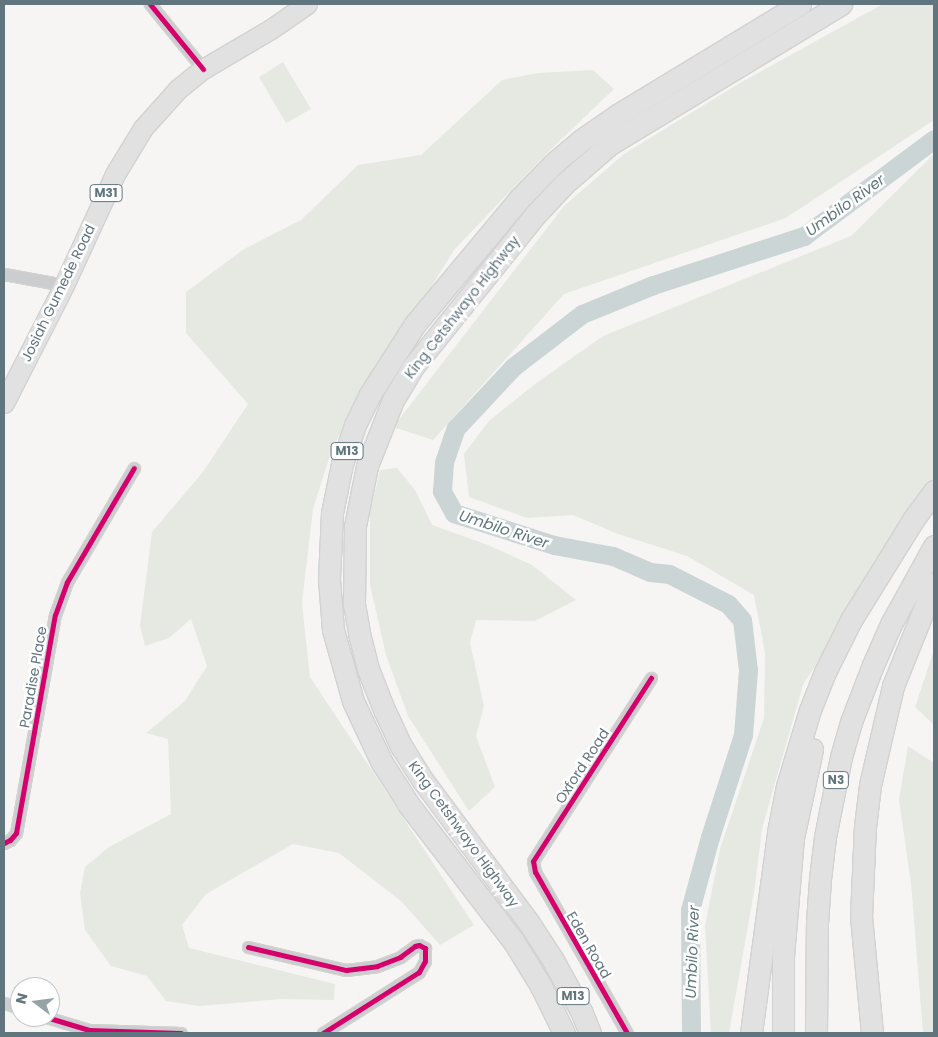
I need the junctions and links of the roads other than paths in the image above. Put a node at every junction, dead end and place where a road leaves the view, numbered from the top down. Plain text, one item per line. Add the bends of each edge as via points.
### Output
1 (150, 4) edge
2 (308, 4) edge
3 (774, 4) edge
4 (800, 4) edge
5 (841, 4) edge
6 (704, 62) junction
7 (203, 69) junction
8 (4, 274) edge
9 (64, 285) junction
10 (4, 403) edge
11 (134, 468) dead end
12 (934, 491) edge
13 (934, 546) edge
14 (886, 563) junction
15 (934, 584) edge
16 (651, 678) dead end
17 (4, 843) edge
18 (533, 866) joint
19 (248, 947) dead end
20 (60, 1021) edge
21 (181, 1033) edge
22 (323, 1033) edge
23 (564, 1033) edge
24 (590, 1033) edge
25 (627, 1033) edge
26 (751, 1033) edge
27 (782, 1033) edge
28 (816, 1033) edge
29 (872, 1033) edge

1 - 7 street
2 - 7 main road, Josiah Gumede Road / M31
3 - 6 highway
4 - 6 highway, King Cetshwayo Highway / M13
5 - 24 highway, King Cetshwayo Highway / M13 via 617,139 564,184 412,368 382,425 367,466 355,526 354,603 368,669 402,748 422,781 529,923 550,955
6 - 23 highway, King Cetshwayo Highway / M13 via 620,114 554,163 521,197 415,324 380,377 355,425 342,464 332,513 328,579 333,630 344,674 366,733 409,805 514,942
7 - 9 main road, Josiah Gumede Road / M31 via 156,111 130,146
8 - 9 street
9 - 10 main road, Josiah Gumede Road / M31
11 - 17 street, Paradise Place via 67,582 55,615 16,833
12 - 14 highway, N3
13 - 28 highway, N3 via 891,624 851,722 841,757 820,878
14 - 26 highway via 851,620 825,672 787,786
14 - 27 highway, N3 via 838,669 805,776 793,838 787,904
15 - 29 highway via 893,686 870,785 861,917
16 - 18 street, Oxford Road via 536,855
18 - 25 street, Eden Road
19 - 22 street via 346,970 377,966 400,957 415,946 425,948 425,961 419,972
20 - 21 street via 98,1031

